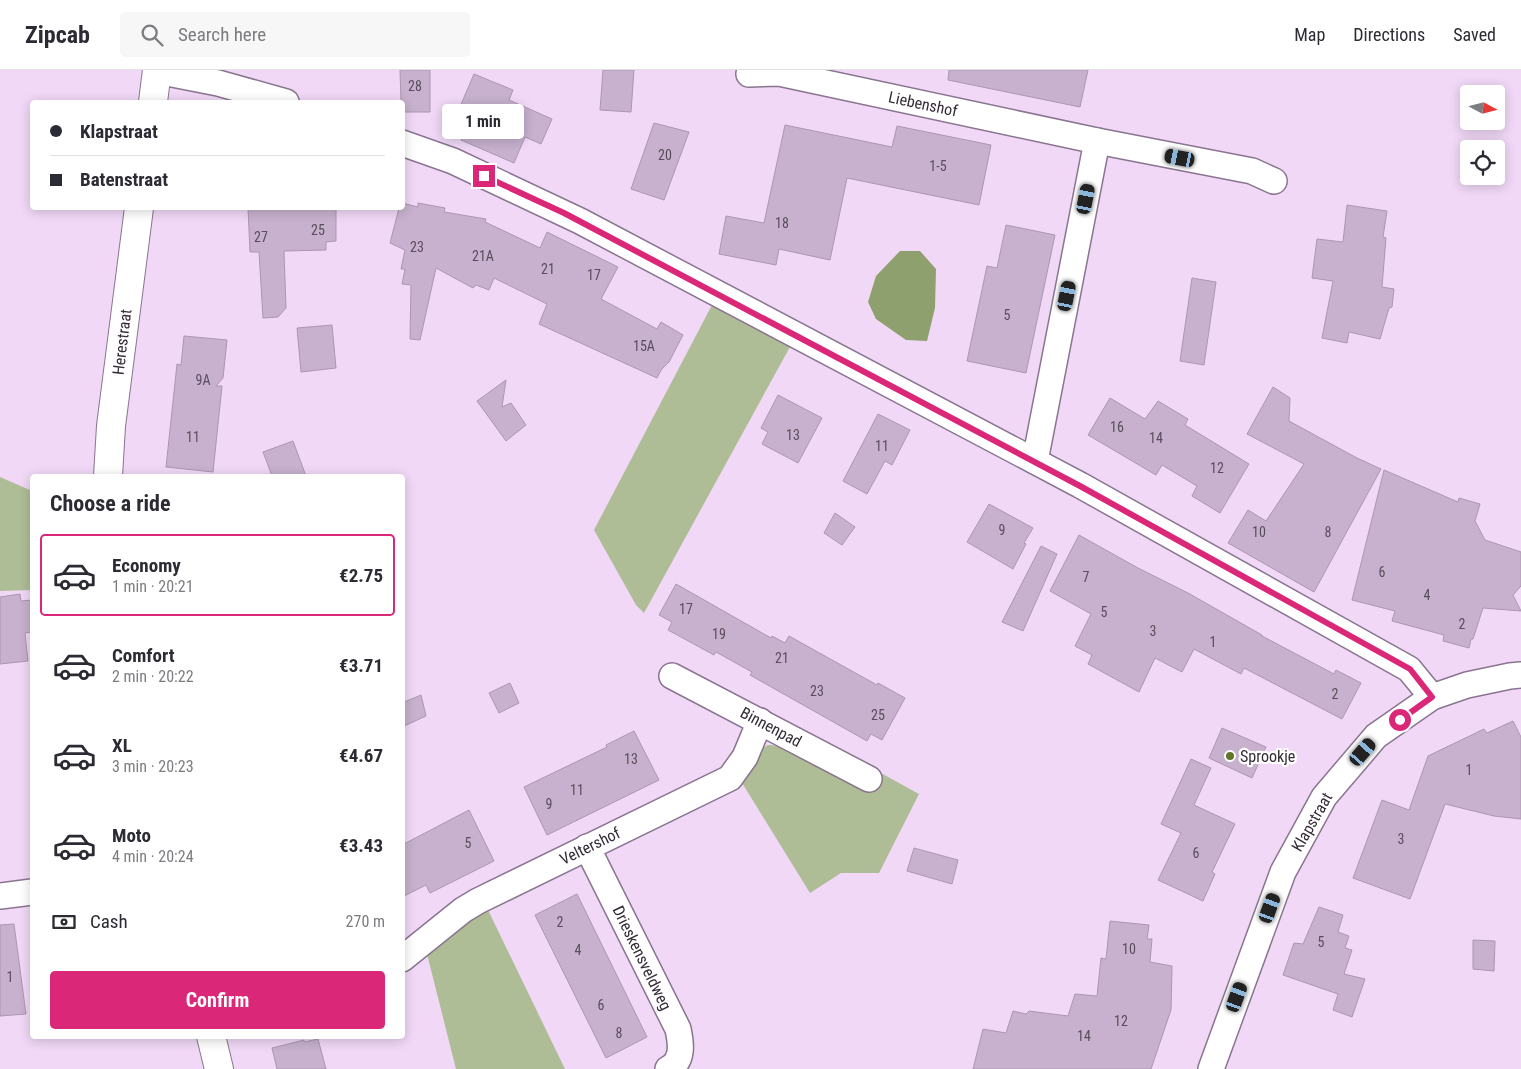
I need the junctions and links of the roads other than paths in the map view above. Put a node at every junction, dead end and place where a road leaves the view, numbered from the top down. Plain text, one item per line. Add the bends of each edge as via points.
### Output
1 (157, 71) edge
2 (749, 74) dead end
3 (153, 100) edge
4 (279, 100) edge
5 (1097, 141) junction
6 (405, 144) edge
7 (1274, 181) dead end
8 (140, 210) edge
9 (1035, 461) junction
10 (108, 474) edge
11 (1521, 675) edge
12 (672, 676) dead end
13 (1432, 697) junction
14 (760, 721) junction
15 (869, 779) dead end
16 (587, 847) junction
17 (30, 892) edge
18 (0, 896) edge
19 (405, 957) edge
20 (212, 1039) edge
21 (219, 1069) edge
22 (668, 1069) edge
23 (1211, 1069) edge

1 - 3 street
1 - 4 street
2 - 5 street, Liebenshof via 779,73
5 - 7 street, Liebenshof via 1252,171
5 - 9 street
6 - 9 street via 453,161 564,213
8 - 10 street, Herestraat via 111,426
9 - 13 street via 1410,669
11 - 13 street, Klapstraat via 1467,685
12 - 14 street, Binnenpad
13 - 23 street, Klapstraat via 1376,736 1324,796 1284,872
14 - 15 street, Binnenpad
14 - 16 street, Veltershof via 745,756 730,778
16 - 19 street, Veltershof via 463,910
16 - 22 street, Drieskensveldweg via 678,1030 681,1049 678,1059
17 - 18 street
20 - 21 street

